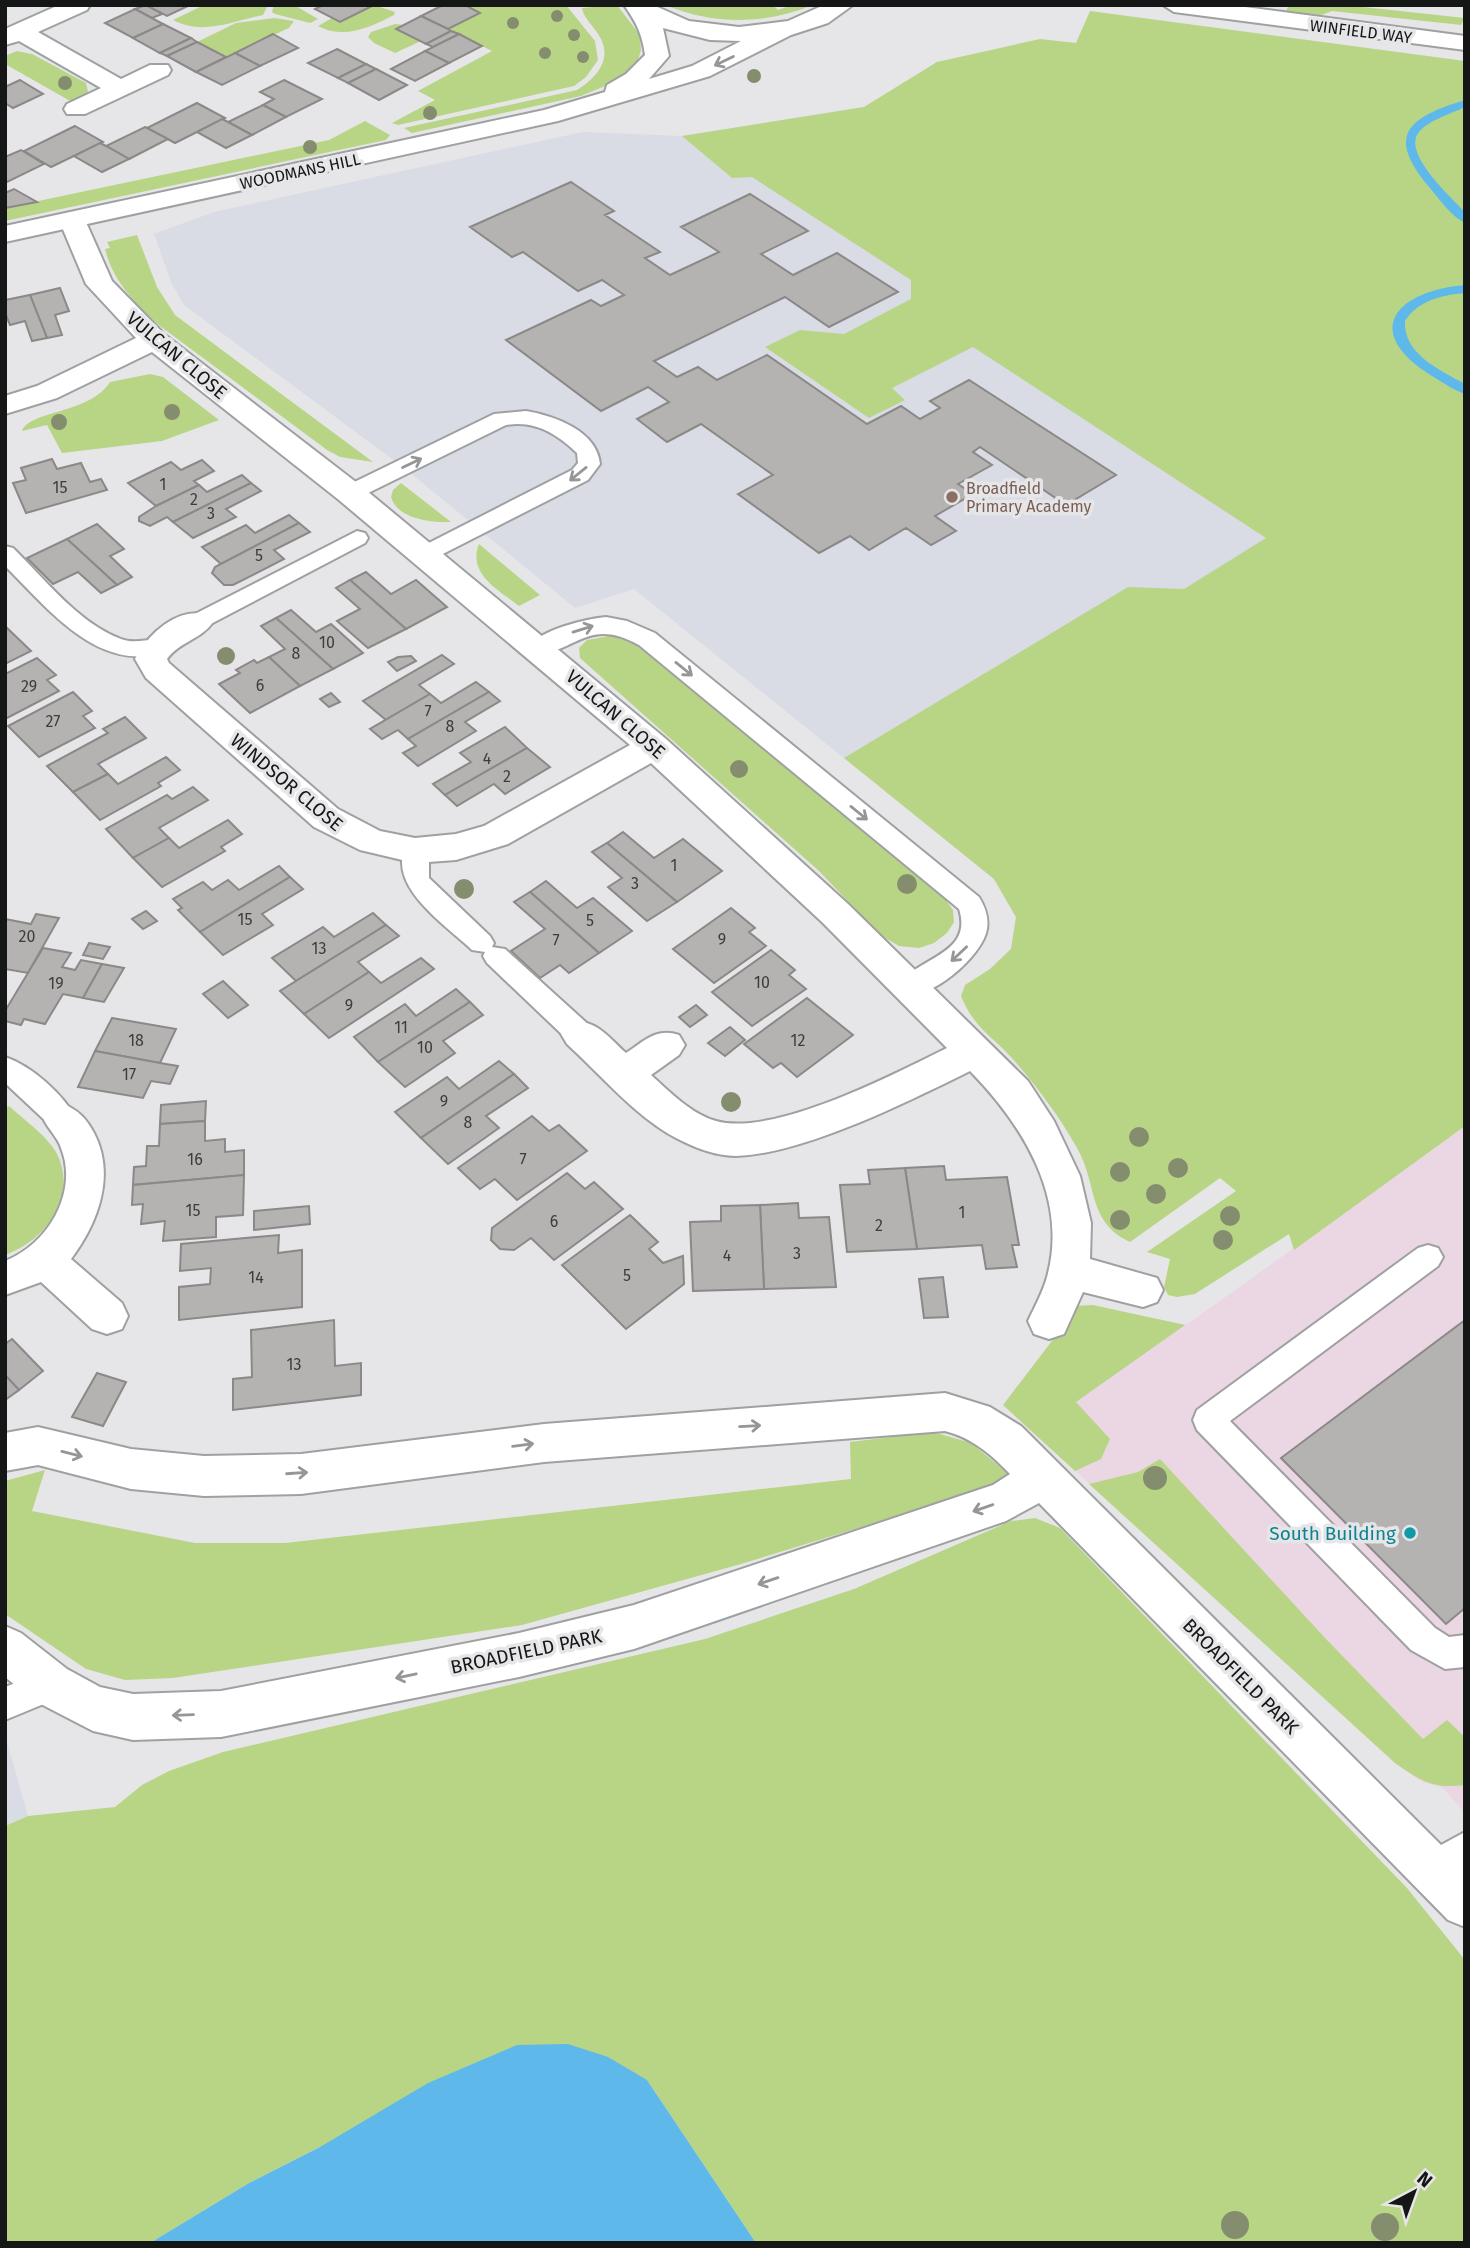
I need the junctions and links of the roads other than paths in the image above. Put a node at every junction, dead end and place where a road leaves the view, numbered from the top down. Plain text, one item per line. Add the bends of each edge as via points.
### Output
1 (79, 5) edge
2 (842, 5) edge
3 (1174, 5) edge
4 (639, 8) edge
5 (1254, 10) edge
6 (784, 29) junction
7 (13, 35) edge
8 (1465, 43) edge
9 (159, 70) dead end
10 (119, 88) junction
11 (594, 103) junction
12 (76, 109) dead end
13 (72, 220) junction
14 (5, 234) edge
15 (154, 340) junction
16 (5, 405) edge
17 (350, 493) junction
18 (357, 538) dead end
19 (5, 553) edge
20 (425, 554) junction
21 (197, 622) joint
22 (156, 647) junction
23 (540, 648) junction
24 (654, 747) junction
25 (416, 851) junction
26 (911, 987) junction
27 (580, 1034) joint
28 (666, 1045) dead end
29 (975, 1051) junction
30 (5, 1068) edge
31 (626, 1073) junction
32 (63, 1119) joint
33 (1428, 1257) dead end
34 (44, 1260) junction
35 (1069, 1271) junction
36 (5, 1278) edge
37 (1143, 1290) dead end
38 (107, 1316) dead end
39 (1049, 1321) dead end
40 (5, 1452) edge
41 (1043, 1476) junction
42 (5, 1648) edge
43 (1465, 1651) edge
44 (51, 1685) junction
45 (5, 1704) edge
46 (1456, 1878) edge

1 - 7 street
2 - 6 street via 821,18
3 - 5 street, WINFIELD WAY
4 - 6 street via 700,30 751,33
4 - 11 street, WOODMANS HILL via 654,34 657,56 635,79
5 - 8 street, WINFIELD WAY
6 -> 11 street, WOODMANS HILL via 701,71
7 - 10 street
9 - 10 street
10 - 12 street
11 - 13 street, WOODMANS HILL
13 - 14 street, WOODMANS HILL
13 - 15 street, VULCAN CLOSE via 100,284
15 - 16 street via 47,392
15 - 17 street, VULCAN CLOSE
17 - 20 street, VULCAN CLOSE
17 -> 20 lane via 515,415 541,418 588,451 589,464 580,475
18 - 21 lane
19 - 22 lane via 92,634 133,650
20 - 23 street, VULCAN CLOSE
21 - 22 street
22 - 25 street, WINDSOR CLOSE via 150,659 156,670 326,818 355,838
23 - 24 street, VULCAN CLOSE
23 -> 26 lane via 588,626 629,628 648,639 970,904 976,932 966,948
24 - 25 street, WINDSOR CLOSE via 486,840
24 - 26 street, VULCAN CLOSE
25 - 27 lane via 415,878 420,885
26 - 29 street, VULCAN CLOSE
27 - 31 street
28 - 31 street
29 - 31 street via 892,1092 756,1139 710,1136 688,1126
29 - 35 street, VULCAN CLOSE via 1015,1092 1051,1147 1068,1207
30 - 32 lane
32 - 34 street via 78,1141 85,1163 84,1187 65,1237
33 - 43 lane via 1208,1420 1423,1639 1445,1653
34 - 36 street
34 - 38 street
35 - 37 street
35 - 39 street, VULCAN CLOSE
40 -> 41 street, BROADFIELD PARK via 38,1446 131,1469 204,1476 287,1474 544,1443 945,1412 975,1420 1006,1440
41 -> 44 street, BROADFIELD PARK via 1006,1501 634,1627 519,1655 221,1714 133,1717 93,1709
41 - 46 street, BROADFIELD PARK
42 - 44 street, BROADFIELD PARK
44 - 45 lane

